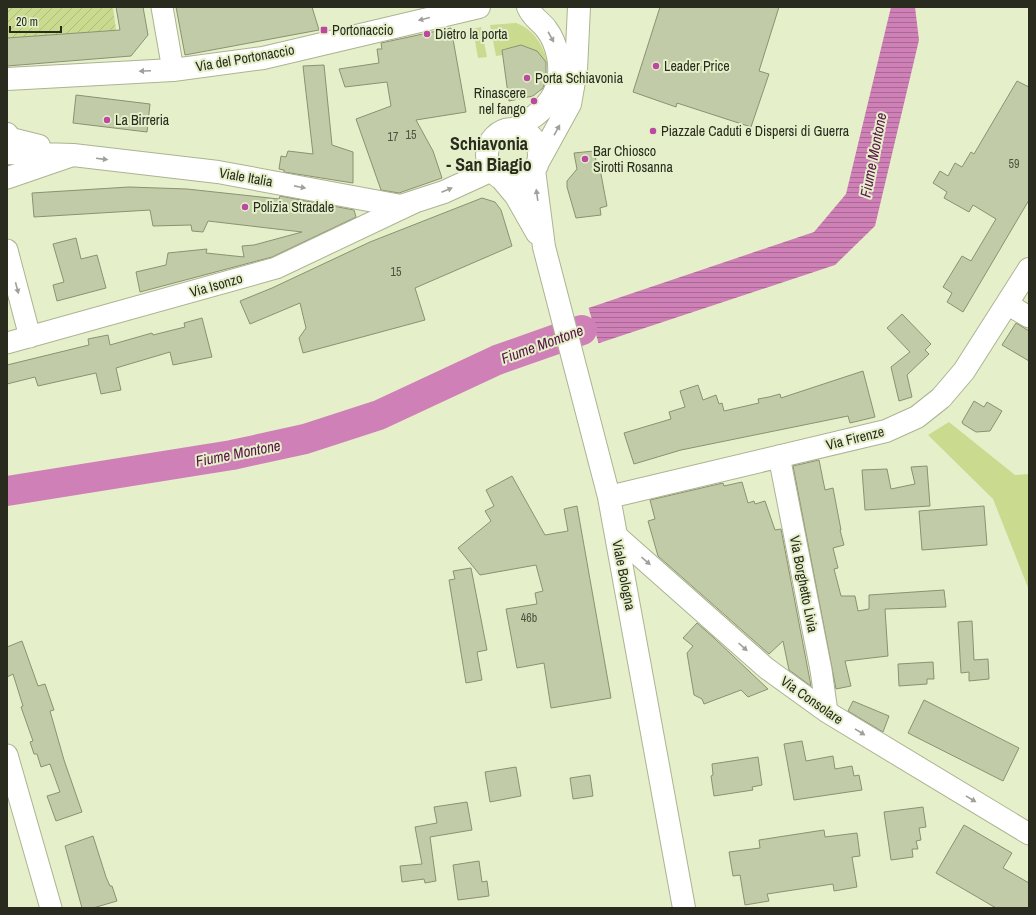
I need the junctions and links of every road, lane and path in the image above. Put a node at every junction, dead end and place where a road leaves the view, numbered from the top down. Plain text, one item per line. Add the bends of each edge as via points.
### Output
1 (162, 7) edge
2 (479, 7) edge
3 (528, 7) edge
4 (579, 7) edge
5 (173, 70) junction
6 (7, 79) edge
7 (514, 129) junction
8 (7, 134) edge
9 (7, 153) edge
10 (74, 155) junction
11 (536, 167) junction
12 (490, 175) junction
13 (7, 178) edge
14 (416, 202) junction
15 (7, 250) edge
16 (546, 254) junction
17 (1029, 269) edge
18 (1007, 304) junction
19 (1029, 317) edge
20 (30, 337) junction
21 (7, 344) edge
22 (779, 456) junction
23 (609, 497) junction
24 (617, 536) junction
25 (827, 712) junction
26 (7, 755) edge
27 (1029, 834) edge
28 (51, 908) edge
29 (684, 908) edge

1 - 5 street
2 -> 5 main road, Via del Portonaccio via 263,58
3 -> 7 main road via 532,16 547,30 555,45 560,67 559,81 545,107 533,119
11 -> 4 main road via 570,104 576,70
5 -> 6 main road, Via del Portonaccio
7 - 11 main road via 526,132 535,141 539,152
7 - 12 main road via 499,133 491,141 487,156
8 - 10 main road via 12,139
9 - 10 main road, Viale Italia
10 - 13 street
10 -> 14 main road, Viale Italia via 218,172 401,206
11 - 12 main road via 525,178 518,180 506,180
16 -> 11 main road, Viale Bologna
14 -> 12 main road, Viale Italia
12 - 16 main road, Viale Bologna via 525,210
14 - 20 street, Via Isonzo via 276,268
15 -> 20 street
16 - 23 main road, Viale Bologna
17 - 18 main road, Via Firenze
18 - 19 street
18 - 22 main road, Via Firenze via 964,371 941,398 917,417 886,431
20 - 21 street, Via Isonzo
22 - 23 main road, Via Firenze
22 - 25 street, Via Borghetto Livia
23 - 24 main road, Viale Bologna
24 -> 25 street, Via Consolare via 766,668
24 - 29 main road, Viale Bologna
25 -> 27 street, Via Consolare
26 - 28 street

